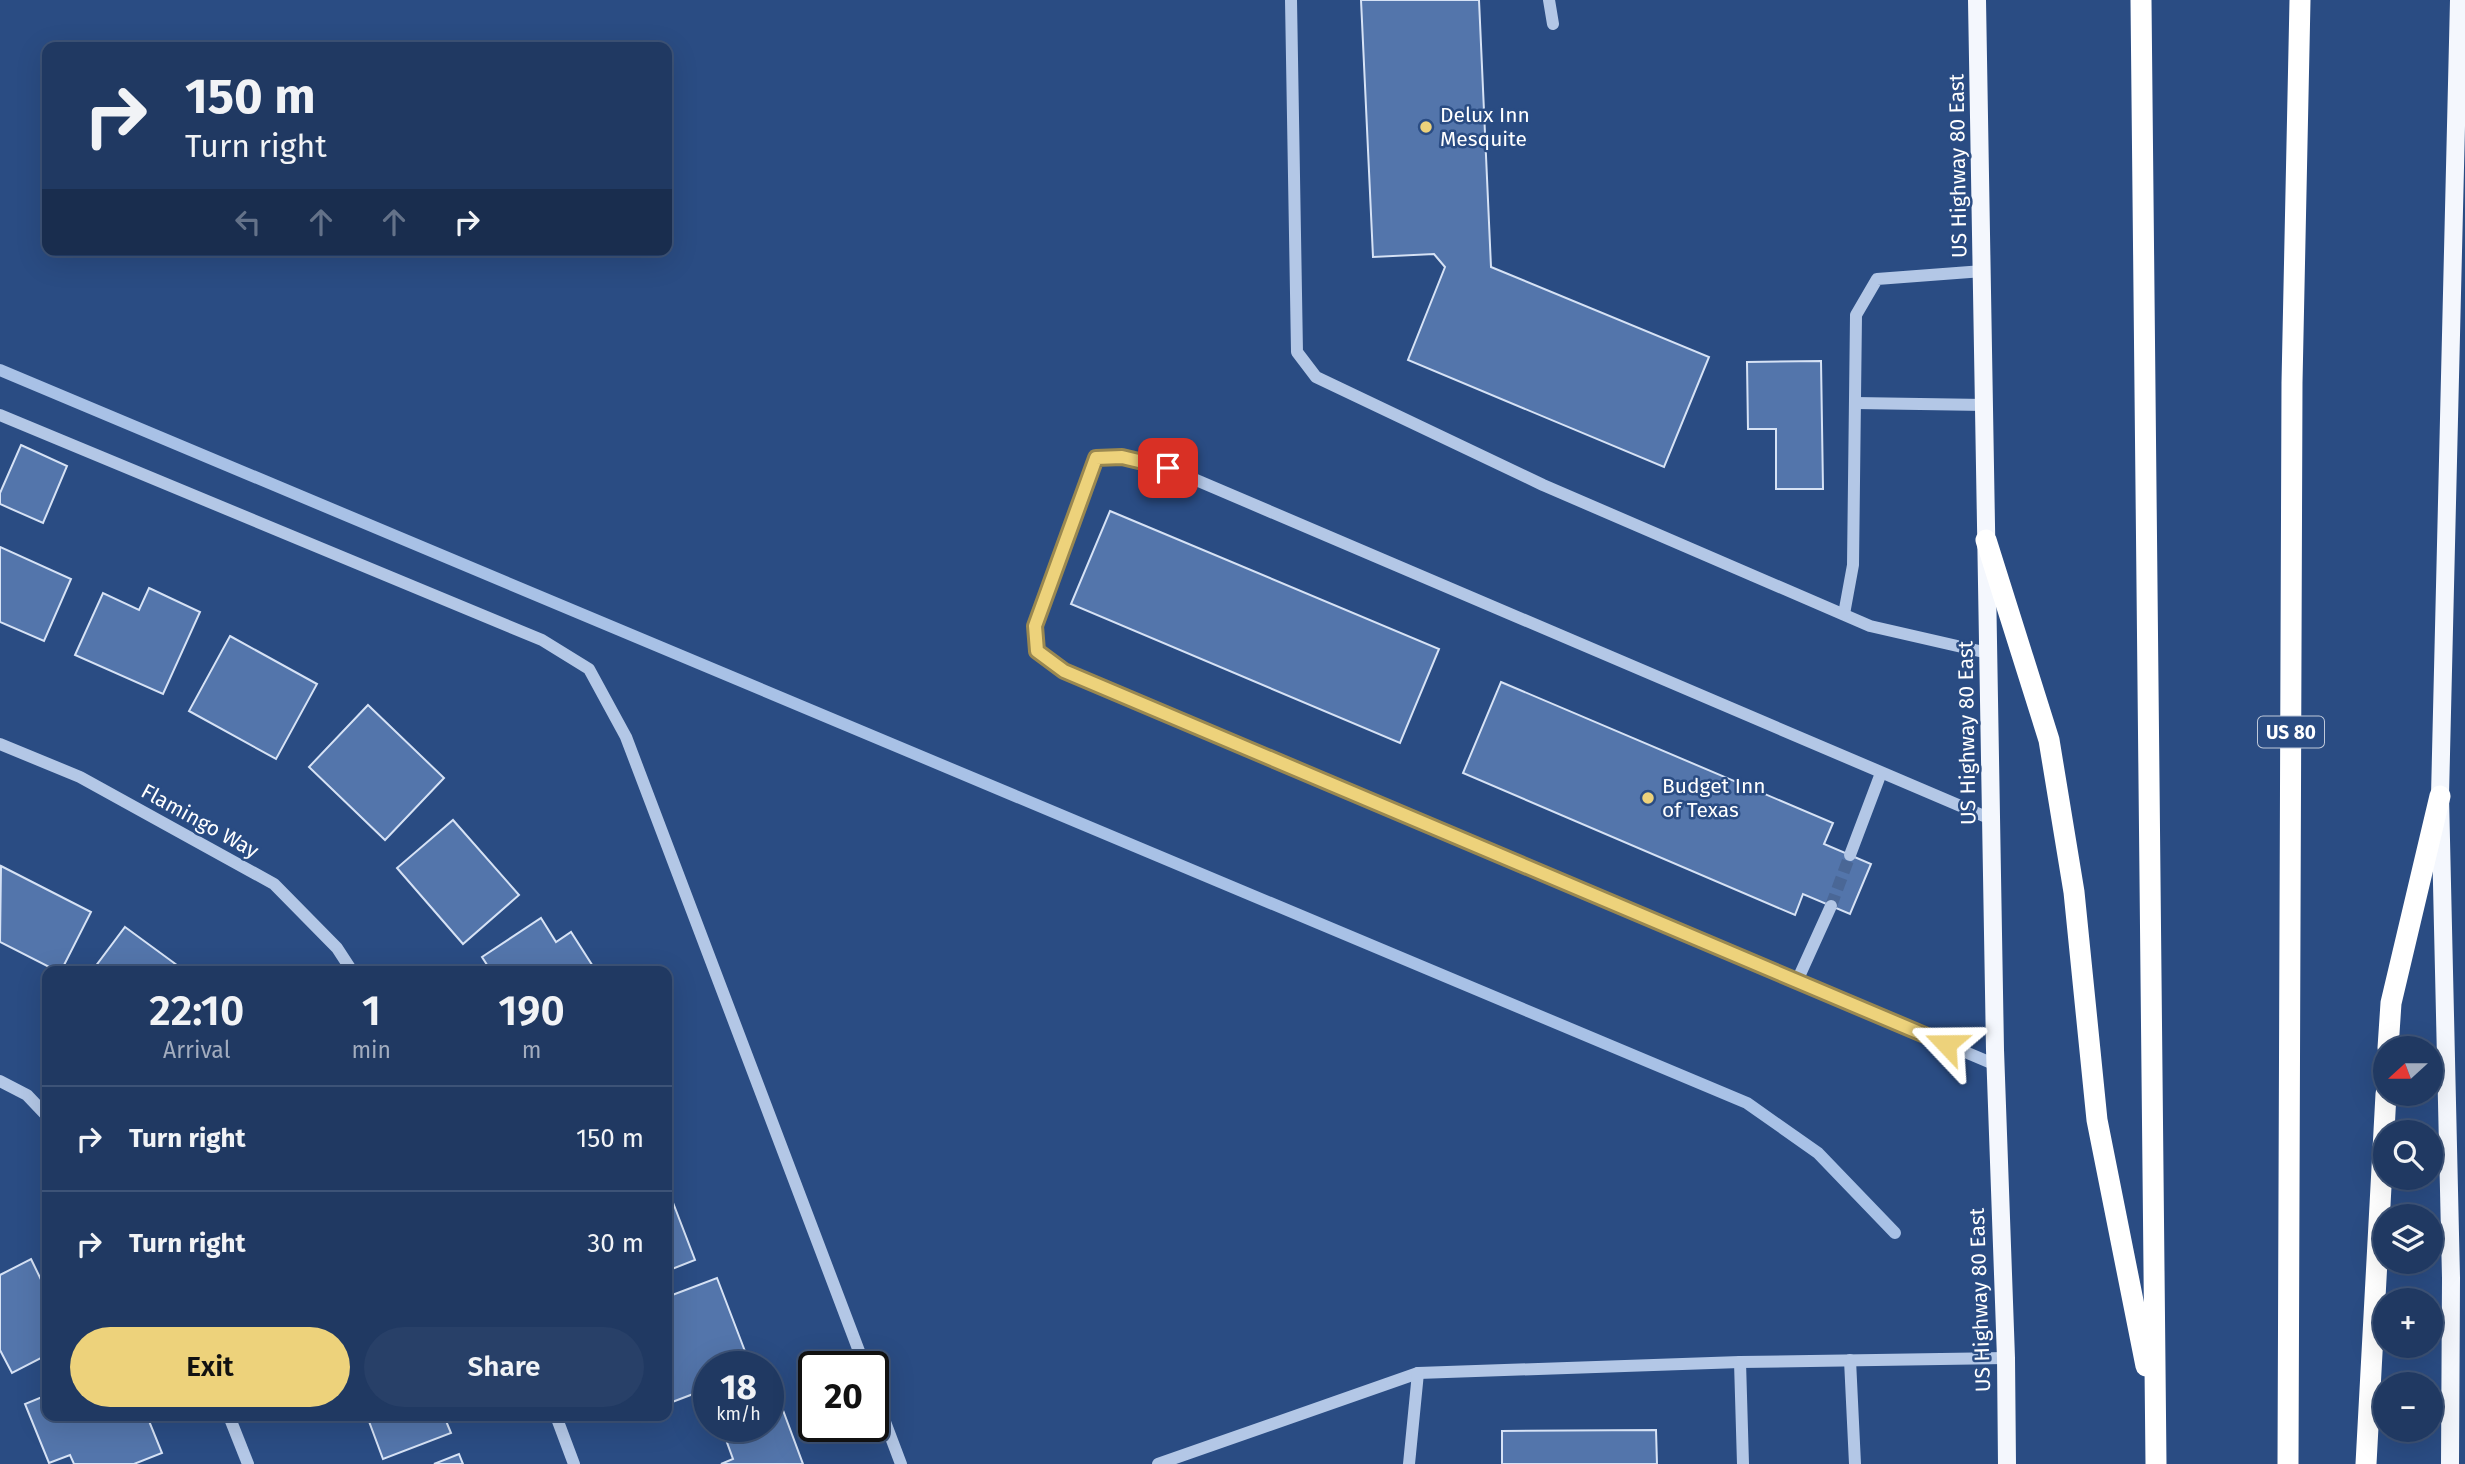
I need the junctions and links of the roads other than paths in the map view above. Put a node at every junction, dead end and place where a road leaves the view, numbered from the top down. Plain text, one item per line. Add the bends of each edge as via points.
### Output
1 (1291, 0) edge
2 (1549, 0) edge
3 (1977, 0) edge
4 (2141, 0) edge
5 (2300, 0) edge
6 (2459, 0) edge
7 (1552, 24) dead end
8 (1983, 271) junction
9 (1855, 403) junction
10 (1984, 405) junction
11 (0, 415) edge
12 (1986, 540) junction
13 (1844, 614) junction
14 (1988, 653) junction
15 (0, 744) edge
16 (1881, 773) junction
17 (2440, 796) junction
18 (1991, 819) junction
19 (1850, 855) tunnel mouth
20 (1831, 906) tunnel mouth
21 (349, 966) edge
22 (1797, 981) junction
23 (2389, 1036) edge
24 (1996, 1065) junction
25 (0, 1081) edge
26 (2385, 1106) edge
27 (42, 1111) edge
28 (2458, 1277) edge
29 (859, 1351) edge
30 (2006, 1358) junction
31 (1850, 1360) junction
32 (1740, 1362) junction
33 (1418, 1373) junction
34 (2156, 1416) junction
35 (231, 1421) edge
36 (558, 1421) edge
37 (889, 1432) edge
38 (248, 1464) edge
39 (574, 1464) edge
40 (901, 1464) edge
41 (1158, 1464) edge
42 (1409, 1464) edge
43 (1743, 1464) edge
44 (1855, 1464) edge
45 (2007, 1464) edge
46 (2156, 1464) edge
47 (2288, 1464) edge
48 (2366, 1464) edge
49 (2450, 1464) edge

1 - 13 street via 1297,352 1316,377 1543,485
2 - 7 street
3 - 8 main road, US Highway 80 East
4 - 34 highway
5 - 47 highway, US 80 via 2292,383
6 - 17 main road
8 - 9 street via 1877,279 1856,314
8 - 10 main road, US Highway 80 East
9 - 10 street
9 - 13 street via 1853,565
10 - 12 main road, US Highway 80 East
11 - 29 street via 542,640 589,669 626,737
12 - 14 main road, US Highway 80 East
12 - 34 highway via 2049,740 2074,892 2097,1120
13 - 14 street via 1870,626
14 - 18 main road, US Highway 80 East
15 - 21 street, Flamingo Way via 80,777 274,884
16 - 18 street
16 - 19 street
16 - 22 street via 1168,468 1122,457 1096,458 1035,626 1037,651 1064,671
17 - 23 highway via 2391,1003
17 - 28 main road
18 - 24 main road, US Highway 80 East
20 - 22 street
22 - 24 street
24 - 30 main road, US Highway 80 East
25 - 27 street via 27,1095
26 - 48 highway
28 - 49 main road
30 - 31 street
30 - 45 main road, US Highway 80 East
31 - 32 street
31 - 44 street
32 - 33 street
32 - 43 street
33 - 41 street
33 - 42 street
34 - 46 highway
35 - 38 street
36 - 39 street
37 - 40 street

